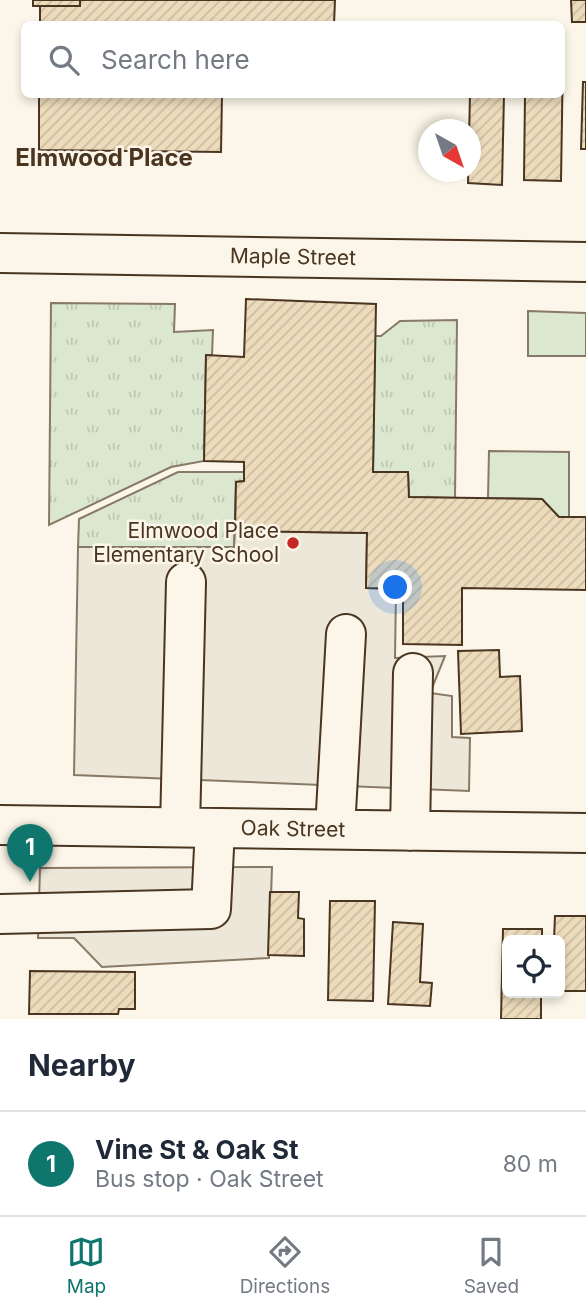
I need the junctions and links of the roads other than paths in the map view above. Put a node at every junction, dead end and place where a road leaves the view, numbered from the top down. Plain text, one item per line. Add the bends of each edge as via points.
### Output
1 (0, 253) edge
2 (586, 262) edge
3 (186, 582) dead end
4 (346, 634) dead end
5 (413, 673) dead end
6 (0, 825) edge
7 (197, 827) junction
8 (335, 829) junction
9 (410, 831) junction
10 (586, 833) edge
11 (0, 914) edge

1 - 2 street, Maple Street
3 - 7 street
4 - 8 street
5 - 9 street
6 - 7 street, Oak Street
7 - 8 street, Oak Street
7 - 11 street via 211,909
8 - 9 street, Oak Street
9 - 10 street, Oak Street

